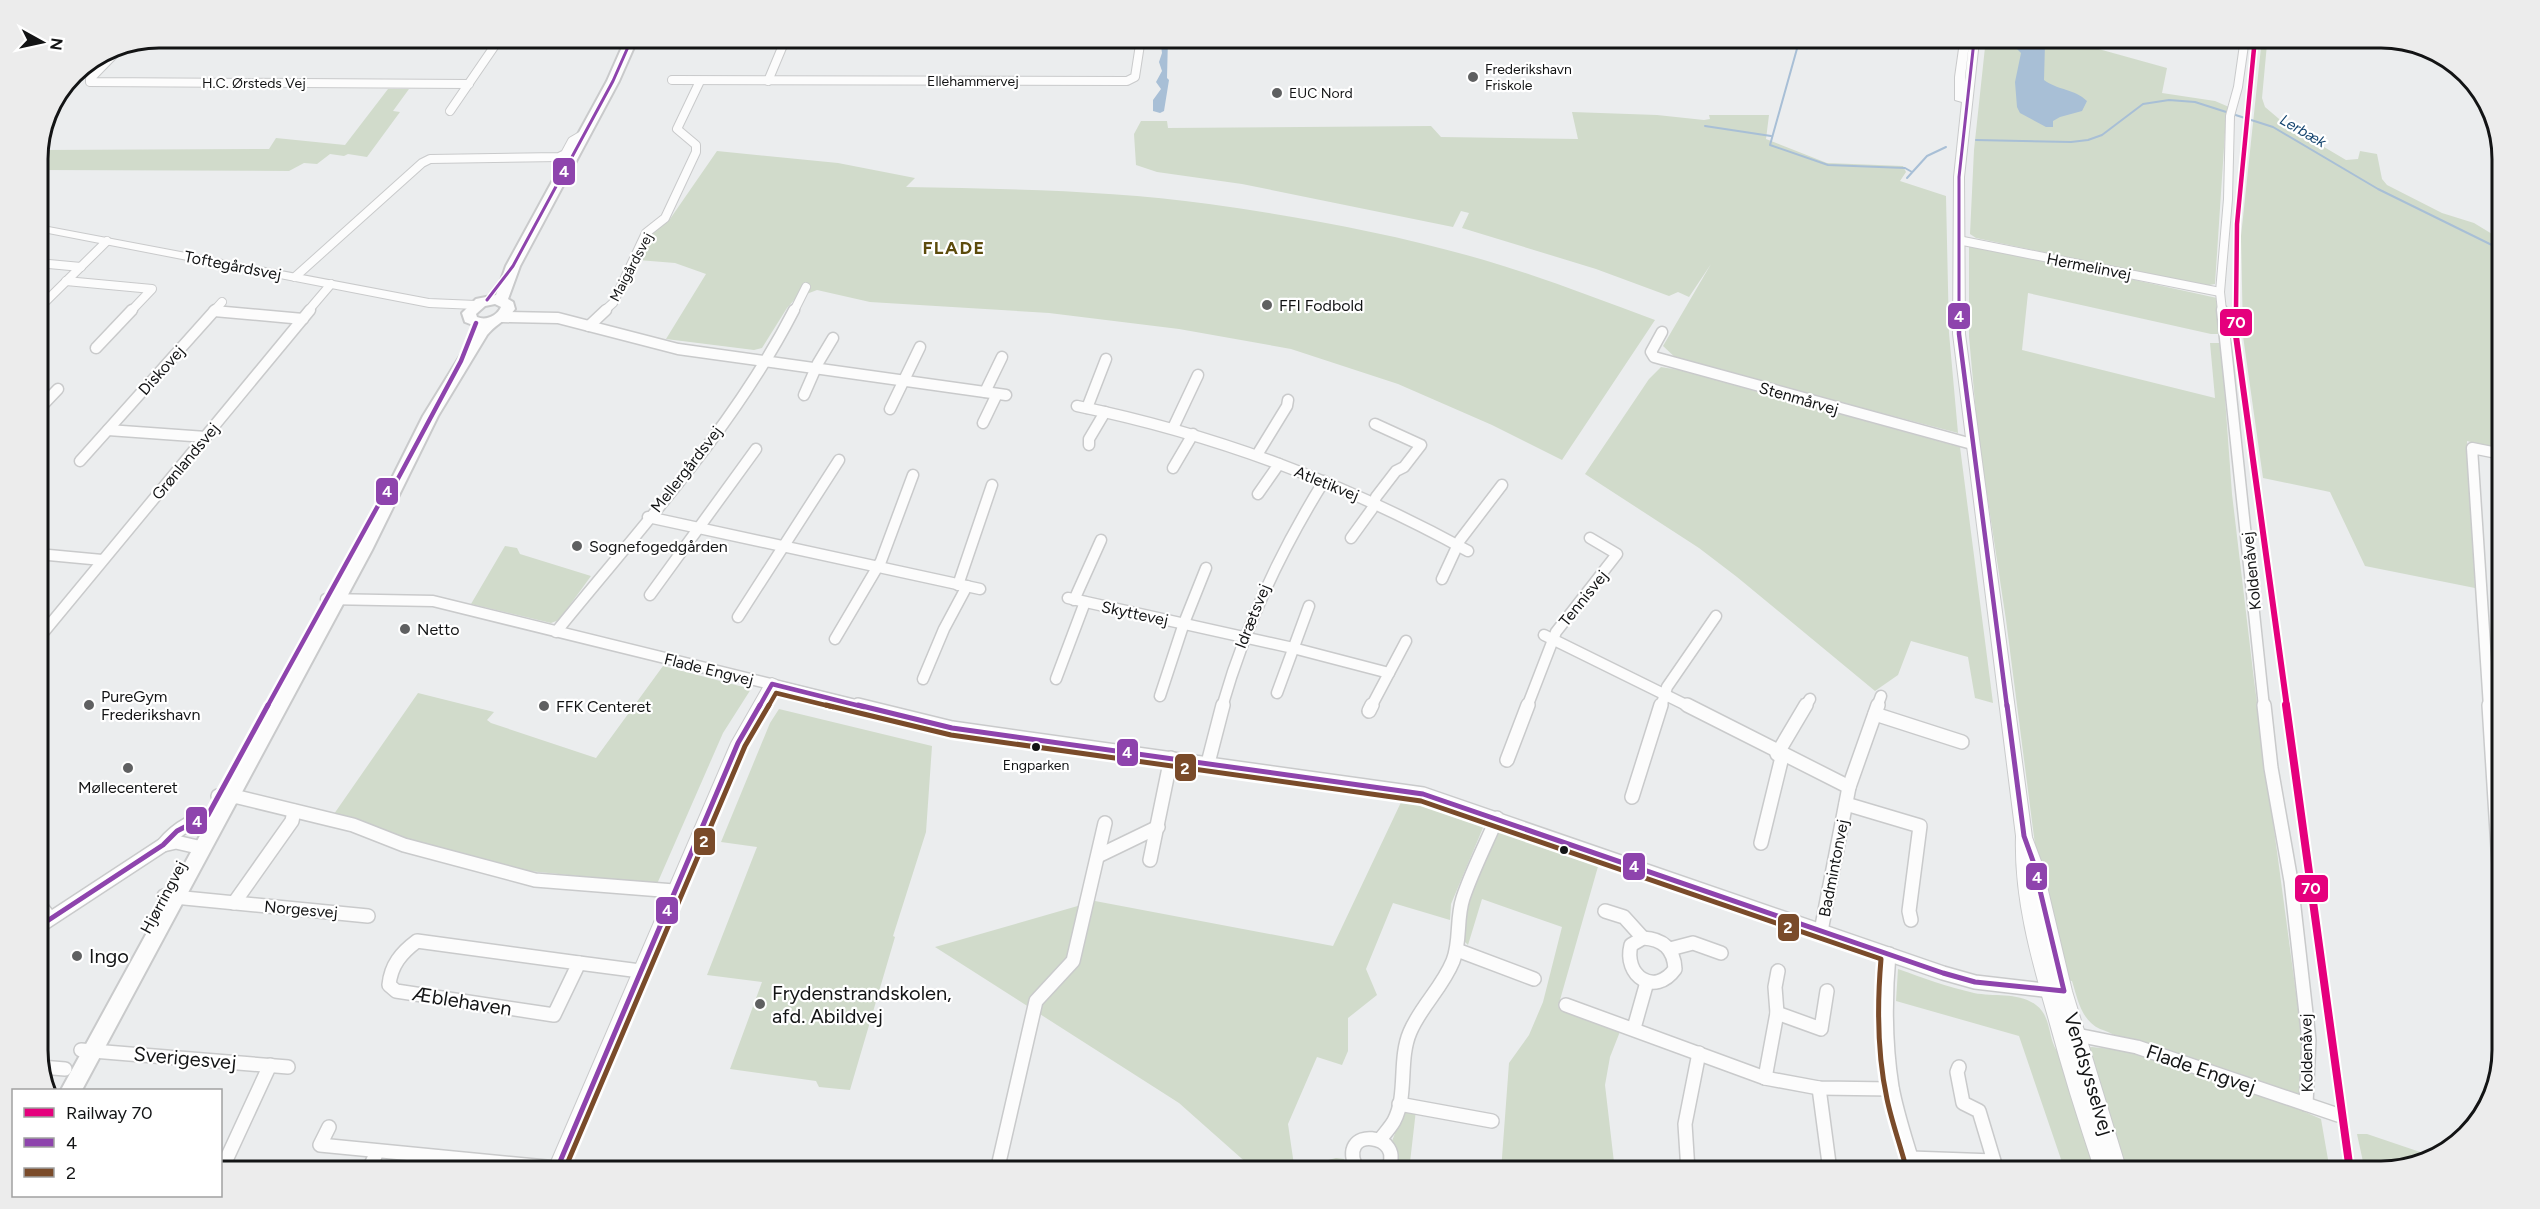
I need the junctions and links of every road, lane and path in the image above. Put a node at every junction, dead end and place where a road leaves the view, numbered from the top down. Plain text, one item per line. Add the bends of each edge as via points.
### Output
1 (493, 48) edge
2 (628, 48) edge
3 (633, 48) edge
4 (782, 48) edge
5 (1139, 48) edge
6 (1969, 48) edge
7 (2244, 48) edge
8 (111, 59) edge
9 (624, 59) junction
10 (672, 80) dead end
11 (700, 81) junction
12 (768, 81) junction
13 (469, 84) junction
14 (450, 111) dead end
15 (584, 134) junction
16 (48, 230) edge
17 (1958, 240) junction
18 (107, 241) junction
19 (48, 264) edge
20 (81, 267) junction
21 (295, 277) junction
22 (66, 281) junction
23 (332, 284) junction
24 (806, 287) dead end
25 (2220, 292) junction
26 (48, 299) edge
27 (222, 302) dead end
28 (214, 311) junction
29 (489, 311) junction
30 (303, 319) junction
31 (589, 326) junction
32 (1662, 332) dead end
33 (833, 338) dead end
34 (920, 347) dead end
35 (96, 348) dead end
36 (1002, 357) dead end
37 (1106, 359) dead end
38 (767, 360) junction
39 (816, 367) junction
40 (1198, 375) dead end
41 (904, 380) junction
42 (58, 389) dead end
43 (985, 392) junction
44 (804, 395) dead end
45 (48, 400) edge
46 (1288, 400) dead end
47 (890, 409) dead end
48 (1105, 412) junction
49 (983, 423) dead end
50 (1375, 424) dead end
51 (1173, 428) junction
52 (108, 430) junction
53 (1193, 434) junction
54 (206, 437) junction
55 (1972, 444) junction
56 (1089, 445) dead end
57 (756, 449) dead end
58 (2492, 452) edge
59 (1257, 455) junction
60 (839, 460) dead end
61 (80, 461) dead end
62 (1279, 464) junction
63 (1173, 468) dead end
64 (914, 474) dead end
65 (1324, 481) junction
66 (992, 485) dead end
67 (1502, 485) dead end
68 (1258, 494) dead end
69 (1374, 502) junction
70 (648, 517) junction
71 (699, 528) junction
72 (1351, 538) dead end
73 (1590, 538) dead end
74 (1101, 540) dead end
75 (783, 547) junction
76 (1463, 548) junction
77 (48, 555) edge
78 (102, 560) junction
79 (877, 567) junction
80 (1206, 568) dead end
81 (1442, 579) dead end
82 (963, 586) junction
83 (980, 589) dead end
84 (650, 595) dead end
85 (332, 599) junction
86 (1076, 600) junction
87 (1309, 606) dead end
88 (738, 616) dead end
89 (1716, 616) dead end
90 (1184, 623) junction
91 (48, 627) edge
92 (556, 632) junction
93 (1242, 637) junction
94 (1549, 637) junction
95 (835, 639) dead end
96 (1406, 641) dead end
97 (1293, 648) junction
98 (1389, 674) junction
99 (923, 679) dead end
100 (1056, 679) dead end
101 (772, 684) junction
102 (1277, 693) dead end
103 (1664, 694) junction
104 (1160, 696) dead end
105 (1881, 696) dead end
106 (1810, 699) dead end
107 (1369, 711) dead end
108 (1875, 714) junction
109 (1962, 742) dead end
110 (1780, 755) junction
111 (2492, 757) edge
112 (1171, 758) junction
113 (1507, 760) dead end
114 (1208, 763) junction
115 (1849, 787) junction
116 (1632, 797) dead end
117 (1846, 804) junction
118 (219, 806) junction
119 (294, 811) junction
120 (1497, 818) junction
121 (1105, 823) dead end
122 (1158, 827) junction
123 (1761, 843) dead end
124 (163, 845) junction
125 (197, 846) junction
126 (1098, 856) junction
127 (1150, 860) dead end
128 (674, 891) junction
129 (169, 897) junction
130 (234, 903) junction
131 (1605, 911) dead end
132 (48, 916) edge
133 (368, 916) dead end
134 (50, 918) joint
135 (1911, 920) dead end
136 (1821, 931) junction
137 (1643, 938) junction
138 (1670, 949) junction
139 (1457, 950) junction
140 (1721, 953) dead end
141 (1889, 954) junction
142 (579, 963) junction
143 (640, 971) junction
144 (1778, 971) dead end
145 (1534, 979) dead end
146 (1647, 982) junction
147 (1827, 990) dead end
148 (2057, 991) junction
149 (1566, 1005) dead end
150 (1777, 1013) junction
151 (1634, 1028) junction
152 (2069, 1034) junction
153 (87, 1050) junction
154 (1699, 1053) junction
155 (270, 1065) junction
156 (288, 1067) dead end
157 (1959, 1067) dead end
158 (50, 1068) edge
159 (64, 1069) dead end
160 (1765, 1078) junction
161 (1819, 1088) junction
162 (59, 1089) edge
163 (71, 1089) edge
164 (1892, 1089) junction
165 (1399, 1104) junction
166 (2306, 1104) junction
167 (2338, 1115) dead end
168 (1492, 1121) dead end
169 (329, 1127) dead end
170 (1380, 1140) junction
171 (377, 1152) junction
172 (226, 1161) edge
173 (373, 1161) edge
174 (466, 1161) edge
175 (560, 1161) edge
176 (1000, 1161) edge
177 (1353, 1161) edge
178 (1390, 1161) edge
179 (1687, 1161) edge
180 (1829, 1161) edge
181 (1912, 1161) edge
182 (1994, 1161) edge
183 (2100, 1161) edge
184 (2114, 1161) edge

1 - 13 street
2 - 9 main road, Hjørringvej
3 - 9 main road, Hjørringvej
4 - 12 street
5 - 12 street, Ellehammervej via 1135,77 1127,81
6 - 17 street, Vendsysselvej
7 - 25 street, Koldenåvej via 2230,114
8 - 13 street, H.C. Ørsteds Vej via 90,82
9 - 15 main road, Hjørringvej
10 - 11 street, Ellehammervej
11 - 12 street, Ellehammervej
11 - 31 street, Maigårdsvej via 677,129 696,145 696,152 665,218 646,233 616,298
13 - 14 street
15 - 21 street via 572,141 561,157 430,159
15 - 29 main road, Hjørringvej
16 - 18 street, Toftegårdsvej
17 - 25 street, Hermelinvej
17 - 55 street, Vendsysselvej via 1959,334
18 - 20 street
18 - 21 street, Toftegårdsvej
19 - 20 street
20 - 22 street
21 - 23 street, Toftegårdsvej
22 - 26 street
22 - 35 street via 153,289
23 - 29 street, Toftegårdsvej
23 - 30 street, Grønlandsvej
24 - 38 street, Mellergårdsvej
25 - 166 street, Koldenåvej via 2271,768 2291,881 2309,1041
27 - 28 street, Diskovej
28 - 30 street
28 - 52 street, Diskovej
29 - 31 street
29 - 85 main road, Hjørringvej
30 - 54 street, Grønlandsvej
31 - 38 street via 678,349
32 - 55 street, Stenmårvej via 1651,352 1654,357
33 - 39 street
34 - 41 street
36 - 43 street
37 - 48 street, Atletikvej via 1082,407
38 - 39 street
38 - 70 street, Mellergårdsvej via 709,442
39 - 41 street
39 - 44 street
40 - 51 street
41 - 43 street
41 - 47 street
42 - 45 street
43 - 49 street via 1002,394
46 - 59 street
48 - 51 street, Atletikvej
48 - 56 street
50 - 69 street, Atletikvej via 1421,445
51 - 53 street, Atletikvej
52 - 54 street
52 - 61 street, Diskovej
53 - 59 street, Atletikvej
53 - 63 street
54 - 78 street, Grønlandsvej
55 - 148 street, Vendsysselvej via 2024,836 2022,859 2035,932
57 - 71 street
58 - 111 street via 2472,448
59 - 62 street, Atletikvej
60 - 75 street
62 - 65 street, Atletikvej
62 - 68 street, Atletikvej
64 - 79 street
65 - 69 street, Atletikvej
65 - 93 street, Idrætsvej via 1278,557
66 - 82 street
67 - 76 street via 1460,540
69 - 72 street, Atletikvej
69 - 76 street, Atletikvej
70 - 71 street
70 - 92 street, Mellergårdsvej
71 - 75 street
71 - 84 street
73 - 94 street, Tennisvej via 1617,554
74 - 86 street, Skyttevej
75 - 79 street
75 - 88 street
76 - 81 street
77 - 78 street
78 - 91 street, Grønlandsvej
79 - 82 street
79 - 95 street
80 - 90 street, Skyttevej
82 - 83 street
82 - 99 street
85 - 92 street, Flade Engvej via 433,601
85 - 118 main road, Hjørringvej
86 - 90 street, Skyttevej
86 - 100 street, Skyttevej
87 - 97 street
89 - 103 street
90 - 93 street, Skyttevej
90 - 104 street, Skyttevej
92 - 101 street, Flade Engvej
93 - 97 street, Skyttevej
93 - 114 street, Idrætsvej
94 - 103 street, Tennisvej
94 - 113 street, Tennisvej
96 - 98 street
97 - 98 street, Skyttevej
97 - 102 street
98 - 107 street
101 - 112 street, Flade Engvej via 952,728
101 - 128 street via 738,743
103 - 110 street, Tennisvej
103 - 116 street
105 - 108 street, Badmintonvej
106 - 110 street
108 - 109 street
108 - 115 street, Badmintonvej
110 - 115 street, Tennisvej
110 - 123 street
112 - 114 street, Flade Engvej
112 - 122 street
114 - 120 street, Flade Engvej via 1403,789
115 - 117 street, Badmintonvej
117 - 135 street, Badmintonvej via 1920,826
117 - 136 street, Badmintonvej
118 - 119 street
118 - 124 street via 167,838
118 - 125 main road, Hjørringvej
119 - 128 street via 535,880
119 - 130 street, Norgesvej via 292,821
120 - 136 street, Flade Engvej
120 - 139 street via 1462,900
121 - 126 street
122 - 126 street
122 - 127 street
124 - 125 street via 176,842
124 - 134 street
125 - 129 main road, Hjørringvej
126 - 176 street via 1072,961 1036,1001
128 - 143 street
129 - 130 street, Norgesvej
129 - 153 main road, Hjørringvej
130 - 133 street, Norgesvej
131 - 137 street via 1624,917
132 - 134 street
136 - 141 street, Flade Engvej
137 - 138 street via 1658,940
137 - 146 street via 1631,945 1627,958 1633,972
138 - 140 street via 1693,943
138 - 146 street via 1676,962 1673,975 1662,982
139 - 145 street
139 - 165 street via 1445,980 1410,1031 1404,1050
141 - 148 street, Flade Engvej via 1975,982
141 - 164 street via 1884,996
142 - 142 street, Æblehaven via 554,1016 396,991 389,985 393,966 404,949 417,941
142 - 143 street, Æblehaven
143 - 175 street
144 - 150 street
146 - 151 street
147 - 150 street via 1821,1029
148 - 152 street, Vendsysselvej
149 - 151 street
150 - 160 street
151 - 154 street
152 - 166 street, Flade Engvej via 2138,1047
152 - 183 street, Vendsysselvej via 2087,1124
152 - 184 street, Vendsysselvej
153 - 155 street, Sverigesvej
153 - 162 main road, Hjørringvej
153 - 163 main road, Hjørringvej
154 - 160 street
154 - 179 street via 1685,1124
155 - 156 street, Sverigesvej
155 - 172 street
157 - 182 street via 1964,1103 1979,1111
158 - 159 street
160 - 161 street
161 - 164 street
161 - 180 street
164 - 181 street
165 - 168 street
165 - 170 street via 1394,1121
166 - 167 street, Flade Engvej
169 - 171 street via 320,1145
170 - 177 street via 1368,1137 1357,1143
170 - 178 street via 1389,1150
171 - 173 street
171 - 174 street

